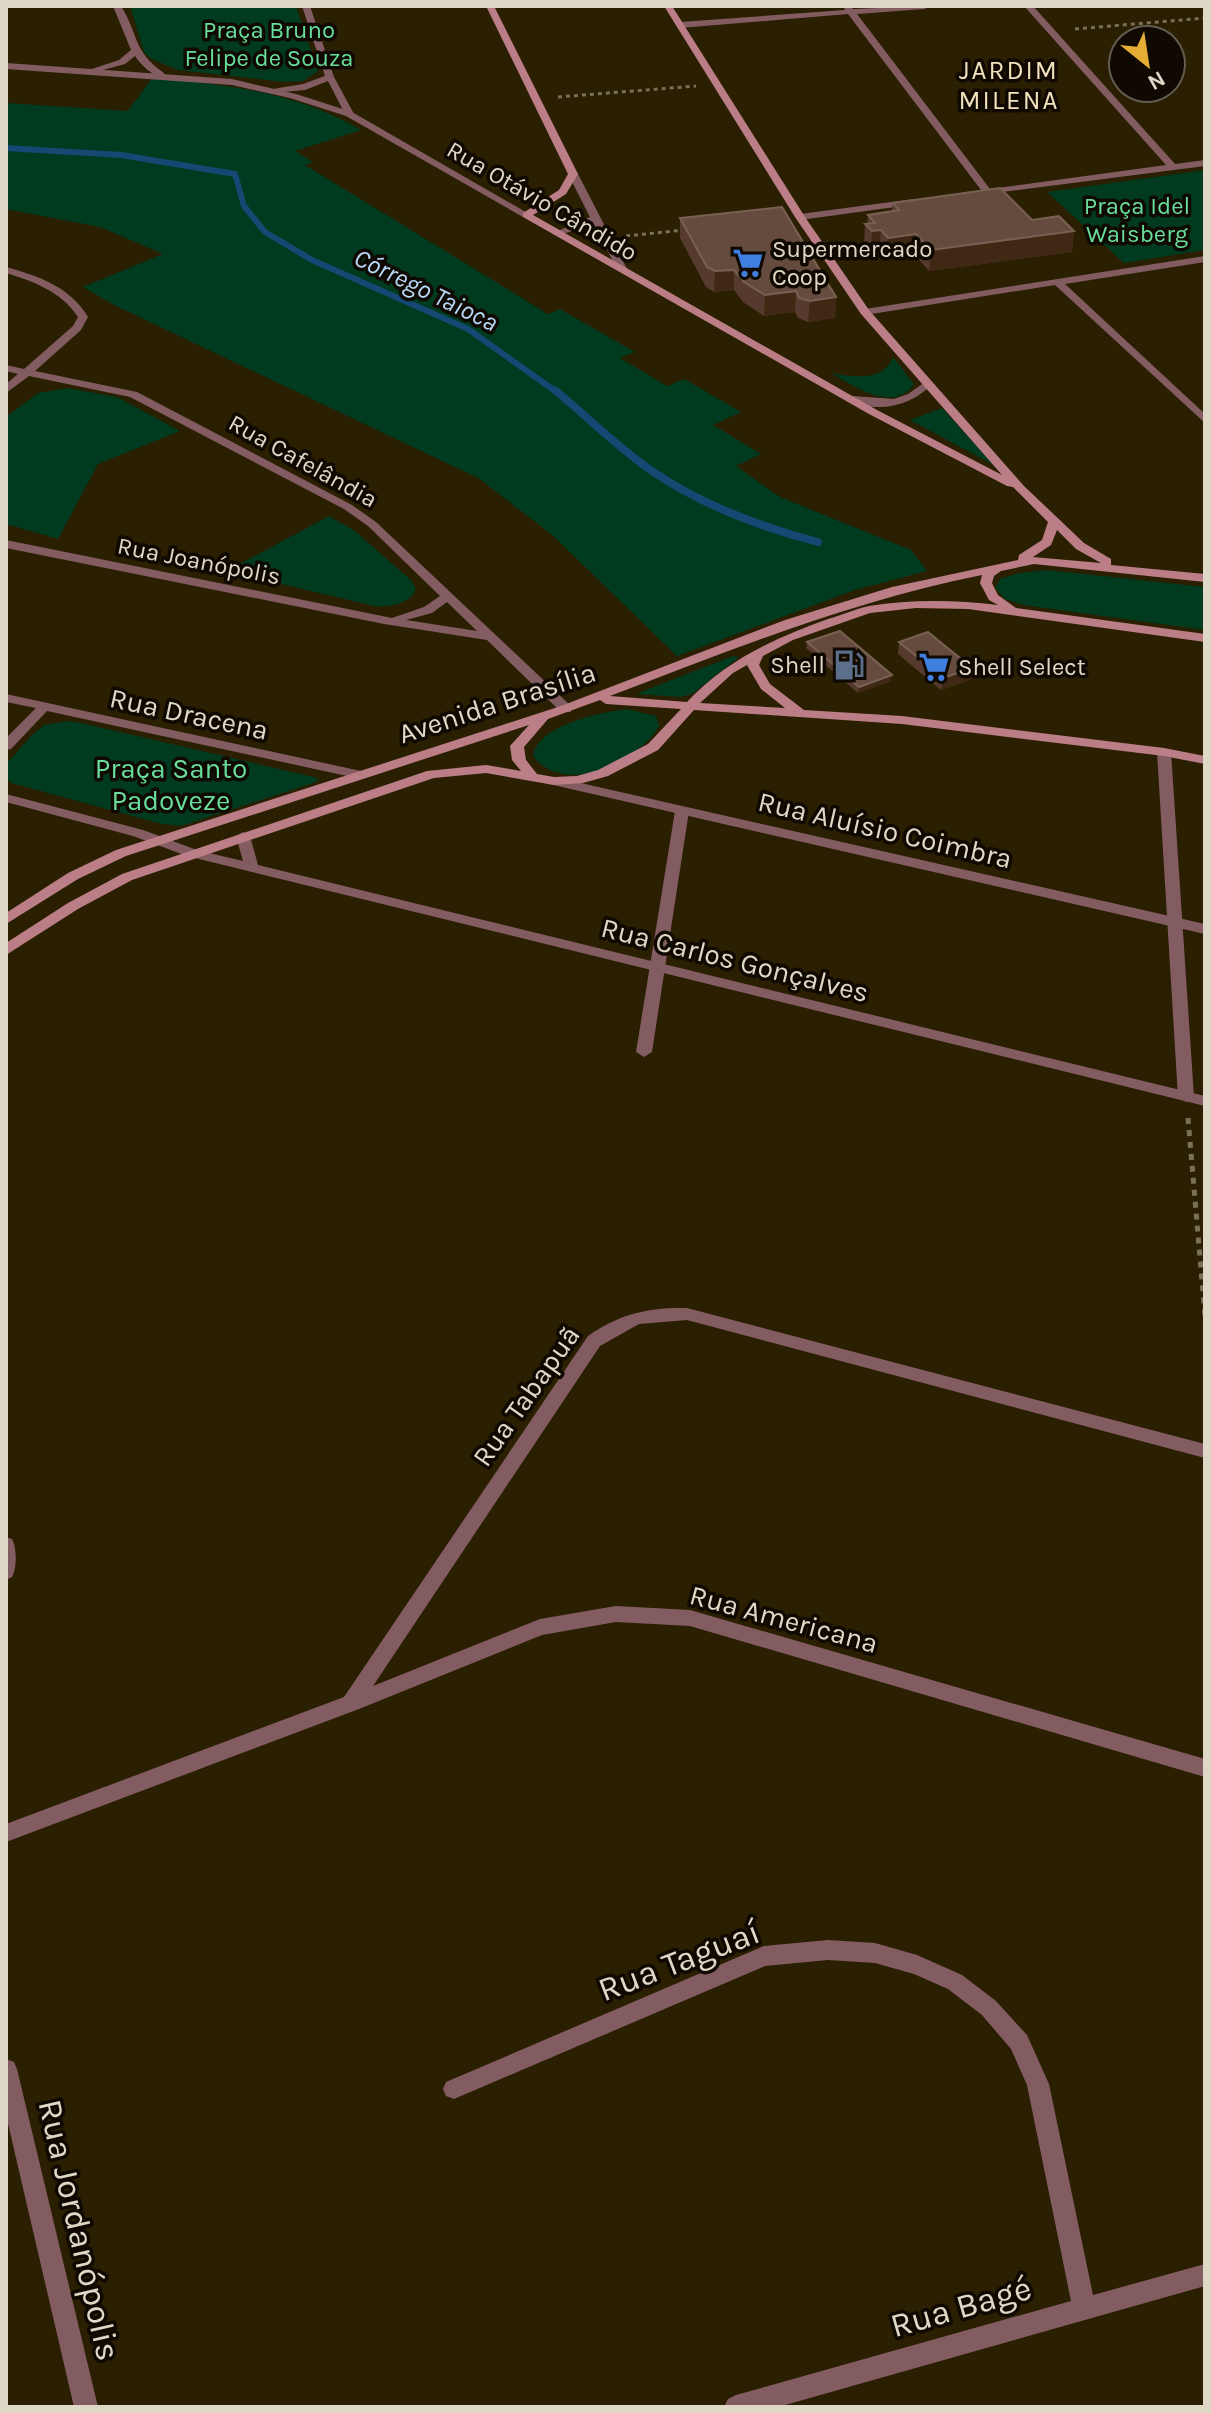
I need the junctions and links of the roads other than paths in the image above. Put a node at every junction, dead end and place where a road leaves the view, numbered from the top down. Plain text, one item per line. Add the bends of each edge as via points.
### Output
1 (117, 6) edge
2 (306, 6) edge
3 (490, 6) edge
4 (668, 6) edge
5 (925, 6) edge
6 (1028, 6) edge
7 (848, 9) edge
8 (680, 25) junction
9 (134, 52) junction
10 (6, 63) edge
11 (95, 71) junction
12 (161, 75) junction
13 (330, 77) junction
14 (271, 90) junction
15 (349, 114) junction
16 (1205, 163) edge
17 (1172, 167) junction
18 (573, 174) junction
19 (987, 192) junction
20 (972, 194) edge
21 (927, 200) edge
22 (526, 215) junction
23 (800, 217) junction
24 (596, 218) junction
25 (558, 233) junction
26 (1205, 259) edge
27 (622, 269) junction
28 (6, 270) edge
29 (1057, 282) junction
30 (865, 312) junction
31 (6, 368) edge
32 (28, 372) junction
33 (928, 383) junction
34 (6, 390) edge
35 (853, 399) junction
36 (1205, 420) edge
37 (1020, 488) junction
38 (1054, 521) junction
39 (6, 544) edge
40 (1015, 562) junction
41 (999, 567) junction
42 (1119, 568) junction
43 (1205, 578) edge
44 (448, 596) junction
45 (1013, 609) junction
46 (384, 620) junction
47 (492, 637) junction
48 (1205, 638) edge
49 (759, 652) junction
50 (6, 698) edge
51 (593, 700) junction
52 (693, 705) junction
53 (44, 707) junction
54 (566, 709) junction
55 (800, 712) junction
56 (546, 716) junction
57 (6, 746) edge
58 (1164, 752) junction
59 (1205, 760) edge
60 (361, 775) junction
61 (531, 775) junction
62 (554, 781) junction
63 (6, 798) edge
64 (682, 811) junction
65 (243, 836) junction
66 (160, 840) junction
67 (192, 853) junction
68 (252, 868) junction
69 (6, 919) edge
70 (1175, 922) junction
71 (1205, 929) edge
72 (6, 950) edge
73 (657, 968) junction
74 (644, 1052) dead end
75 (1186, 1097) junction
76 (1205, 1101) edge
77 (1205, 1451) edge
78 (6, 1544) edge
79 (6, 1572) edge
80 (351, 1703) junction
81 (1205, 1768) edge
82 (6, 1833) edge
83 (6, 2069) edge
84 (454, 2089) dead end
85 (1205, 2275) edge
86 (1084, 2308) junction
87 (86, 2407) edge
88 (736, 2407) edge

1 - 9 street
2 - 13 street
3 - 18 main road
4 - 8 main road
5 - 7 street
6 - 17 street
7 - 8 street
7 - 19 street
8 - 23 main road
9 - 11 street
9 - 12 street
10 - 11 street, Rua Otávio Cândido
11 - 12 street, Rua Otávio Cândido
12 - 14 street, Rua Otávio Cândido
13 - 14 street via 305,87
13 - 15 street
14 - 15 street, Rua Otávio Cândido
15 - 22 street, Rua Otávio Cândido
16 - 17 street
17 - 19 street
18 - 22 main road via 563,192
18 - 24 street
19 - 20 street
21 - 23 street
22 - 25 main road, Rua Otávio Cândido
23 - 30 main road
24 - 25 street
24 - 27 street
25 - 27 main road, Rua Otávio Cândido
26 - 29 street
27 - 35 main road, Rua Otávio Cândido
28 - 32 street via 57,291 83,317
29 - 30 street
29 - 36 street
30 - 33 main road
31 - 32 street, Rua Cafelândia
32 - 34 street
32 - 44 street, Rua Cafelândia via 133,394 348,507
33 - 35 street via 906,401 870,404
33 - 37 main road
35 - 37 main road, Rua Otávio Cândido
37 - 38 main road
38 - 40 main road via 1047,542
38 - 42 main road via 1080,546
39 - 46 street, Rua Joanópolis
40 - 41 main road, Avenida Brasília
40 - 42 main road via 1048,559
41 - 45 main road via 986,583 997,600
41 - 51 main road, Avenida Brasília via 789,623
42 - 43 main road
44 - 46 street, Rua Joanópolis via 415,615
44 - 47 street, Rua Cafelândia
45 - 48 main road, Avenida Brasília
45 - 49 main road, Avenida Brasília via 933,603 889,606 823,624
46 - 47 street, Rua Joanópolis
47 - 54 street, Rua Cafelândia
49 - 52 main road, Avenida Brasília via 714,681
49 - 55 main road via 753,665 760,682
50 - 53 street, Rua Dracena
51 - 52 main road
51 - 54 main road, Avenida Brasília
52 - 55 main road
52 - 62 main road, Avenida Brasília via 653,747 618,767 592,777
53 - 57 street
53 - 60 street, Rua Dracena
54 - 56 main road, Avenida Brasília
55 - 58 main road
56 - 60 main road, Avenida Brasília
56 - 61 main road via 517,746 519,760
58 - 59 main road
58 - 70 street
60 - 66 main road, Avenida Brasília
61 - 62 main road, Avenida Brasília
61 - 65 main road, Avenida Brasília via 486,769 442,772
62 - 64 street, Rua Aluísio Coimbra
63 - 66 street, Rua Carlos Gonçalves
64 - 70 street, Rua Aluísio Coimbra
64 - 73 street
65 - 67 main road, Avenida Brasília
65 - 68 street
66 - 67 street, Rua Carlos Gonçalves
66 - 69 main road, Avenida Brasília via 101,861
67 - 68 street, Rua Carlos Gonçalves
67 - 72 main road, Avenida Brasília via 104,889
68 - 73 street, Rua Carlos Gonçalves
70 - 71 street, Rua Aluísio Coimbra
70 - 75 street
73 - 74 street
73 - 75 street, Rua Carlos Gonçalves
75 - 76 street, Rua Carlos Gonçalves
77 - 80 street, Rua Tabapuã via 687,1314 658,1313 619,1322 594,1341
78 - 79 street
80 - 81 street, Rua Americana via 540,1627 616,1614 690,1618
80 - 82 street
83 - 87 street, Rua Jordanópolis
84 - 86 street, Rua Taguaí via 764,1956 828,1950 875,1953 917,1965 955,1982 989,2008 1019,2042 1038,2084
85 - 86 street, Rua Bagé
86 - 88 street, Rua Bagé

